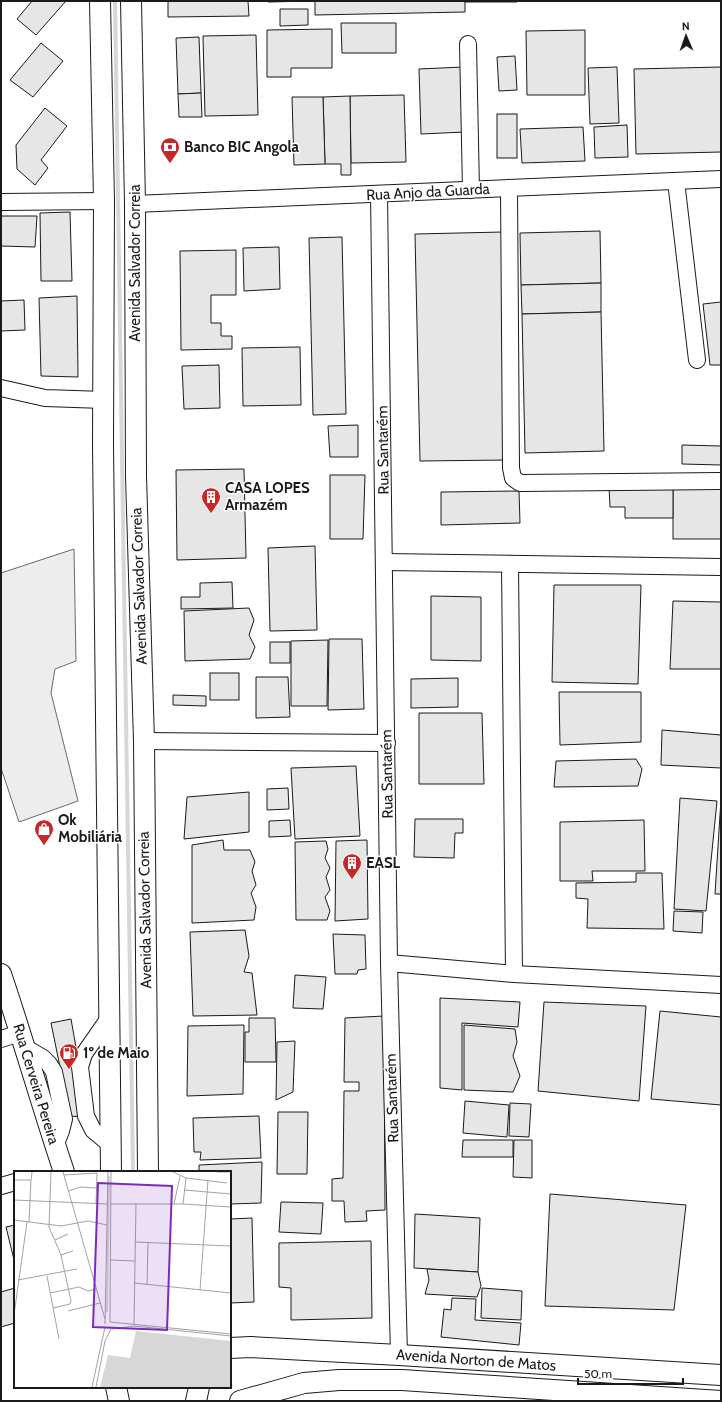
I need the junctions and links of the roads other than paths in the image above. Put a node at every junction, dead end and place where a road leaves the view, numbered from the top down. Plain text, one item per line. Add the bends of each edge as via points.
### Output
1 (100, 1) edge
2 (131, 1) edge
3 (468, 44) dead end
4 (721, 179) edge
5 (676, 181) junction
6 (509, 188) junction
7 (471, 190) junction
8 (379, 194) junction
9 (104, 201) junction
10 (1, 202) edge
11 (135, 204) junction
12 (697, 360) dead end
13 (1, 388) edge
14 (104, 400) junction
15 (721, 481) edge
16 (384, 562) junction
17 (510, 564) junction
18 (721, 567) edge
19 (144, 741) junction
20 (387, 743) junction
21 (389, 963) junction
22 (1, 974) edge
23 (514, 974) junction
24 (721, 985) edge
25 (109, 1018) junction
26 (1, 1039) edge
27 (23, 1041) junction
28 (111, 1145) junction
29 (59, 1171) edge
30 (112, 1171) edge
31 (148, 1171) edge
32 (14, 1182) edge
33 (1, 1186) edge
34 (231, 1348) edge
35 (399, 1354) junction
36 (721, 1375) edge
37 (199, 1388) edge
38 (196, 1401) edge
39 (240, 1401) edge
40 (721, 1401) edge

1 - 9 main road, Avenida Salvador Correia
2 - 11 main road, Avenida Salvador Correia
3 - 7 street
4 - 5 street, Rua Anjo da Guarda
5 - 6 street, Rua Anjo da Guarda
5 - 12 street
6 - 7 street, Rua Anjo da Guarda
6 - 15 street via 513,478 520,483
7 - 8 street, Rua Anjo da Guarda
8 - 11 street, Rua Anjo da Guarda
8 - 16 street, Rua Santarém
9 - 10 street
9 - 14 main road, Avenida Salvador Correia
11 - 19 main road, Avenida Salvador Correia via 136,476
13 - 14 street via 45,398
14 - 25 main road, Avenida Salvador Correia
16 - 17 street
16 - 20 street, Rua Santarém
17 - 18 street
17 - 23 street
19 - 20 street
19 - 31 main road, Avenida Salvador Correia
20 - 21 street, Rua Santarém
21 - 23 street
21 - 35 street, Rua Santarém
22 - 27 main road, Rua Cerveira Pereira
23 - 24 street
25 - 28 main road, Avenida Salvador Correia
25 - 28 street via 84,1054 80,1067 86,1116 93,1130
26 - 27 street
27 - 29 main road, Rua Cerveira Pereira via 55,1146
28 - 30 main road, Avenida Salvador Correia
32 - 33 street
34 - 35 main road, Avenida Norton de Matos
35 - 36 main road, Avenida Norton de Matos
37 - 38 main road
39 - 40 main road, Avenida Norton de Matos via 304,1383 339,1380 402,1380

